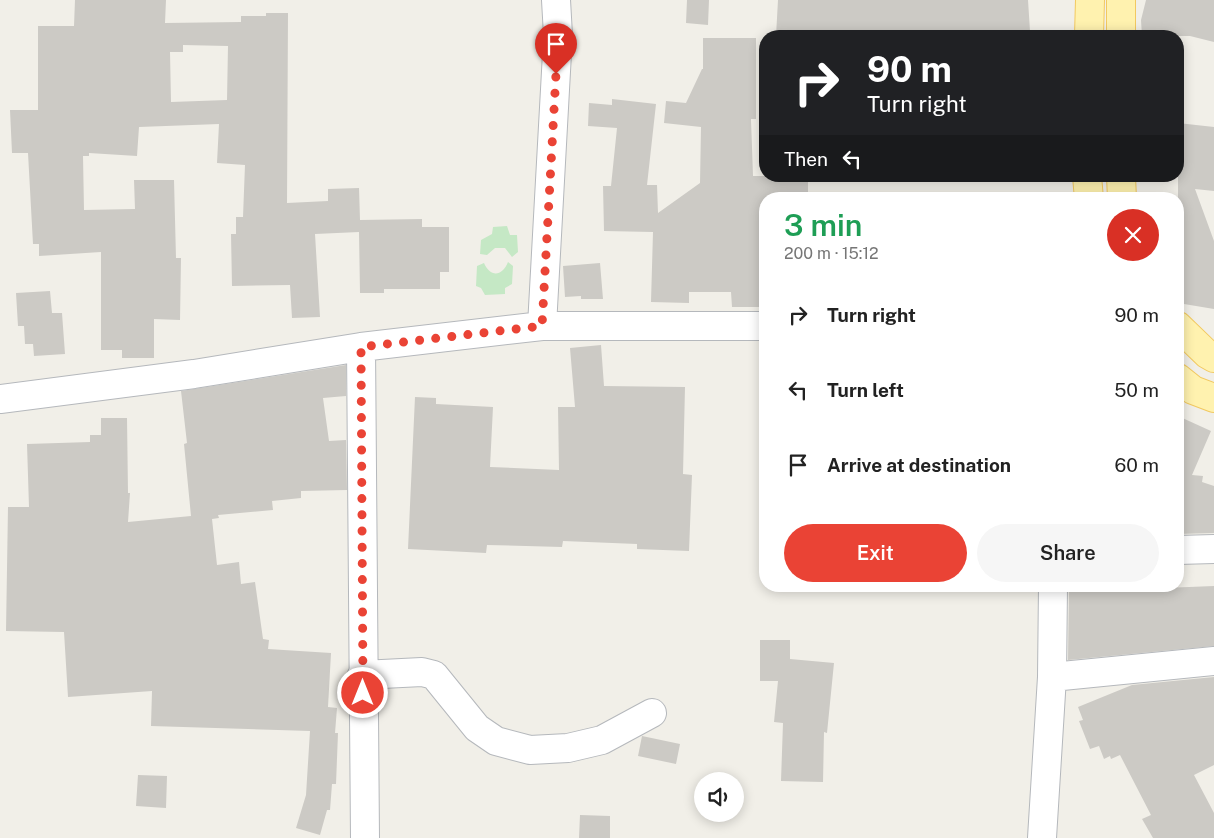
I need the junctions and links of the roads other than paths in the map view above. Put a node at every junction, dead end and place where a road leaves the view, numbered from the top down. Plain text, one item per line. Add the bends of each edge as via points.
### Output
1 (556, 0) edge
2 (1090, 0) edge
3 (1121, 0) edge
4 (1089, 30) edge
5 (1121, 30) edge
6 (542, 326) junction
7 (759, 326) edge
8 (1184, 332) edge
9 (361, 347) junction
10 (1214, 358) edge
11 (1184, 383) edge
12 (1214, 398) edge
13 (0, 399) edge
14 (1214, 548) edge
15 (1184, 550) edge
16 (1054, 592) edge
17 (1214, 661) edge
18 (362, 675) junction
19 (1052, 676) junction
20 (652, 713) dead end
21 (365, 838) edge
22 (1042, 838) edge

1 - 6 street via 558,34
2 - 4 main road
3 - 5 main road
6 - 7 street
6 - 9 street
8 - 10 main road
9 - 13 street via 194,374
9 - 18 street
11 - 12 main road
14 - 15 street
16 - 19 street
17 - 19 street
18 - 20 street via 422,672 434,675 477,728 496,741 530,750 568,748 602,740
18 - 21 street
19 - 22 street

